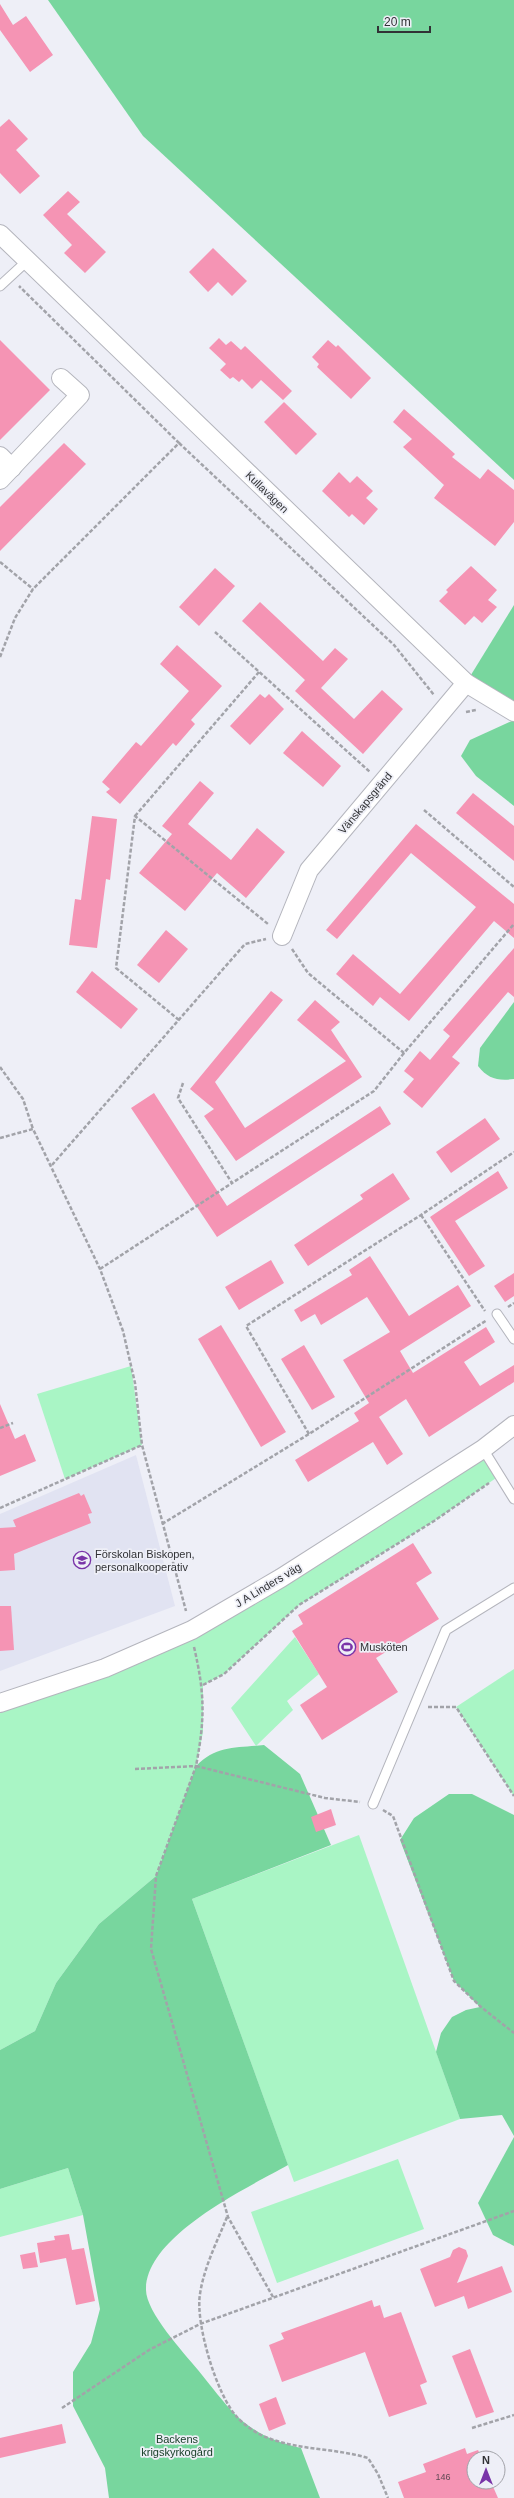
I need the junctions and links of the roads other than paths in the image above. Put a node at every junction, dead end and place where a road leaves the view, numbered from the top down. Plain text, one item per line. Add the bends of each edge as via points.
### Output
1 (0, 234) edge
2 (27, 261) junction
3 (0, 286) edge
4 (61, 378) dead end
5 (4, 468) edge
6 (466, 683) junction
7 (514, 712) edge
8 (282, 936) road end
9 (497, 1314) dead end
10 (514, 1339) edge
11 (514, 1425) edge
12 (483, 1449) junction
13 (514, 1499) edge
14 (514, 1588) edge
15 (0, 1703) edge
16 (373, 1804) road end

1 - 2 street, Kullavägen
2 - 3 lane
2 - 6 street, Kullavägen
4 - 5 street via 80,395
6 - 7 street, Kullavägen
6 - 8 street, Vänskapsgränd via 309,870
9 - 10 lane
11 - 12 street, J A Linders väg
12 - 13 lane
12 - 15 street, J A Linders väg via 281,1578 192,1630 105,1668
14 - 16 lane via 446,1630

